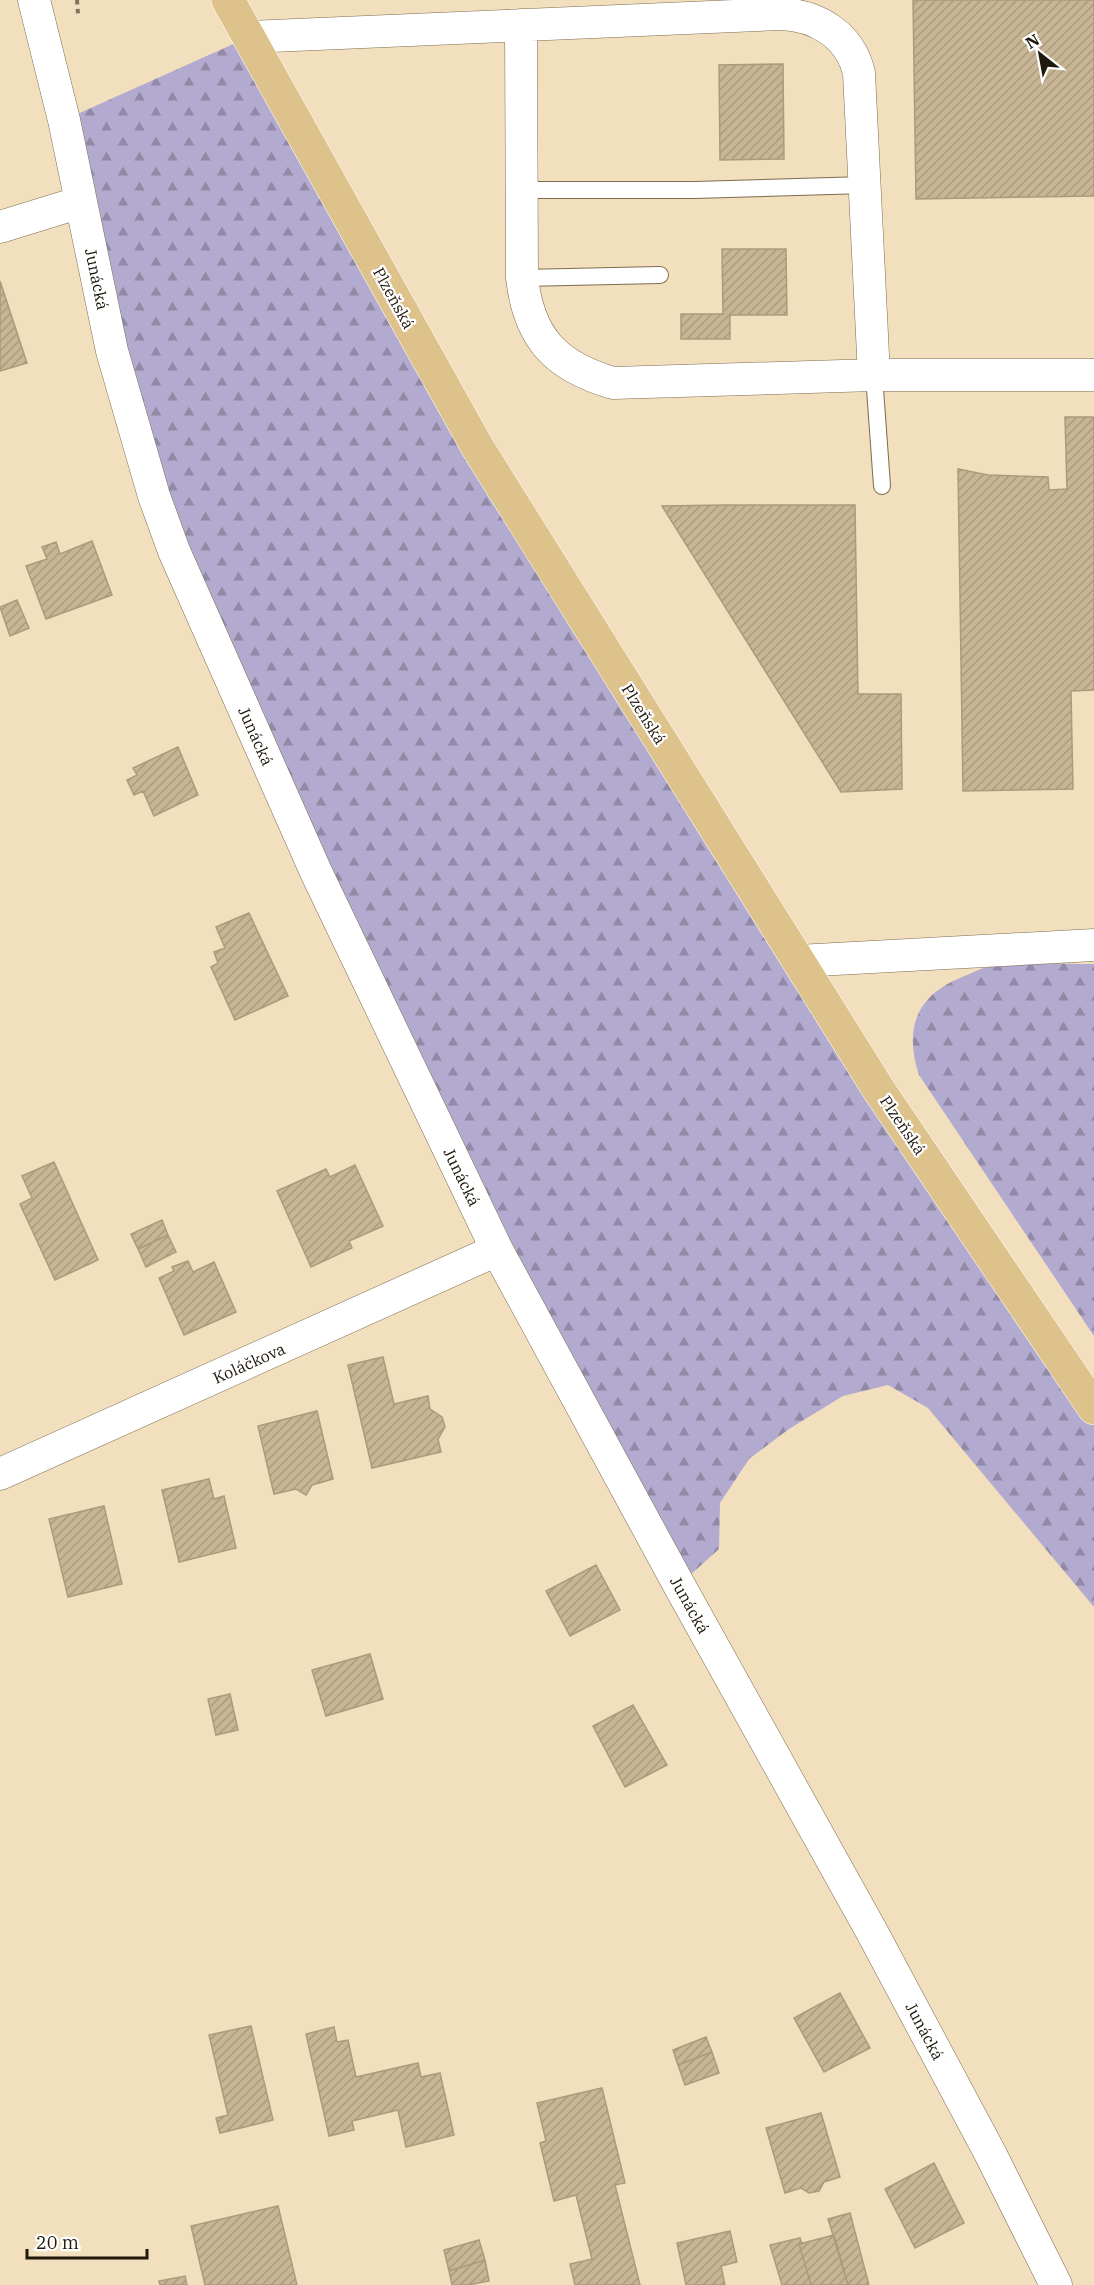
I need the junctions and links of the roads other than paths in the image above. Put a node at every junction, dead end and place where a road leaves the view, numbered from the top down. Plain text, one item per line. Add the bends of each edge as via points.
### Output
1 (34, 0) edge
2 (228, 0) edge
3 (521, 25) junction
4 (249, 37) junction
5 (866, 185) junction
6 (521, 190) junction
7 (81, 202) junction
8 (0, 227) edge
9 (660, 275) dead end
10 (522, 278) junction
11 (874, 375) junction
12 (1094, 375) edge
13 (882, 486) dead end
14 (1094, 945) edge
15 (798, 961) junction
16 (497, 1250) junction
17 (1094, 1408) edge
18 (0, 1474) edge
19 (1048, 2284) edge

1 - 7 street, Junácká
2 - 4 main road, Plzeňská
3 - 4 street
3 - 5 street via 780,14 821,23 849,48 858,65
3 - 6 street
4 - 15 main road, Plzeňská via 478,448
5 - 6 lane
5 - 11 street
6 - 10 street
7 - 8 street
7 - 16 street, Junácká via 112,351 174,551 316,872
9 - 10 lane
10 - 11 street via 532,323 544,344 581,371 613,382
11 - 12 street
11 - 13 lane
14 - 15 street
15 - 17 main road, Plzeňská via 879,1090
16 - 18 street, Koláčkova
16 - 19 street, Junácká via 990,2153

